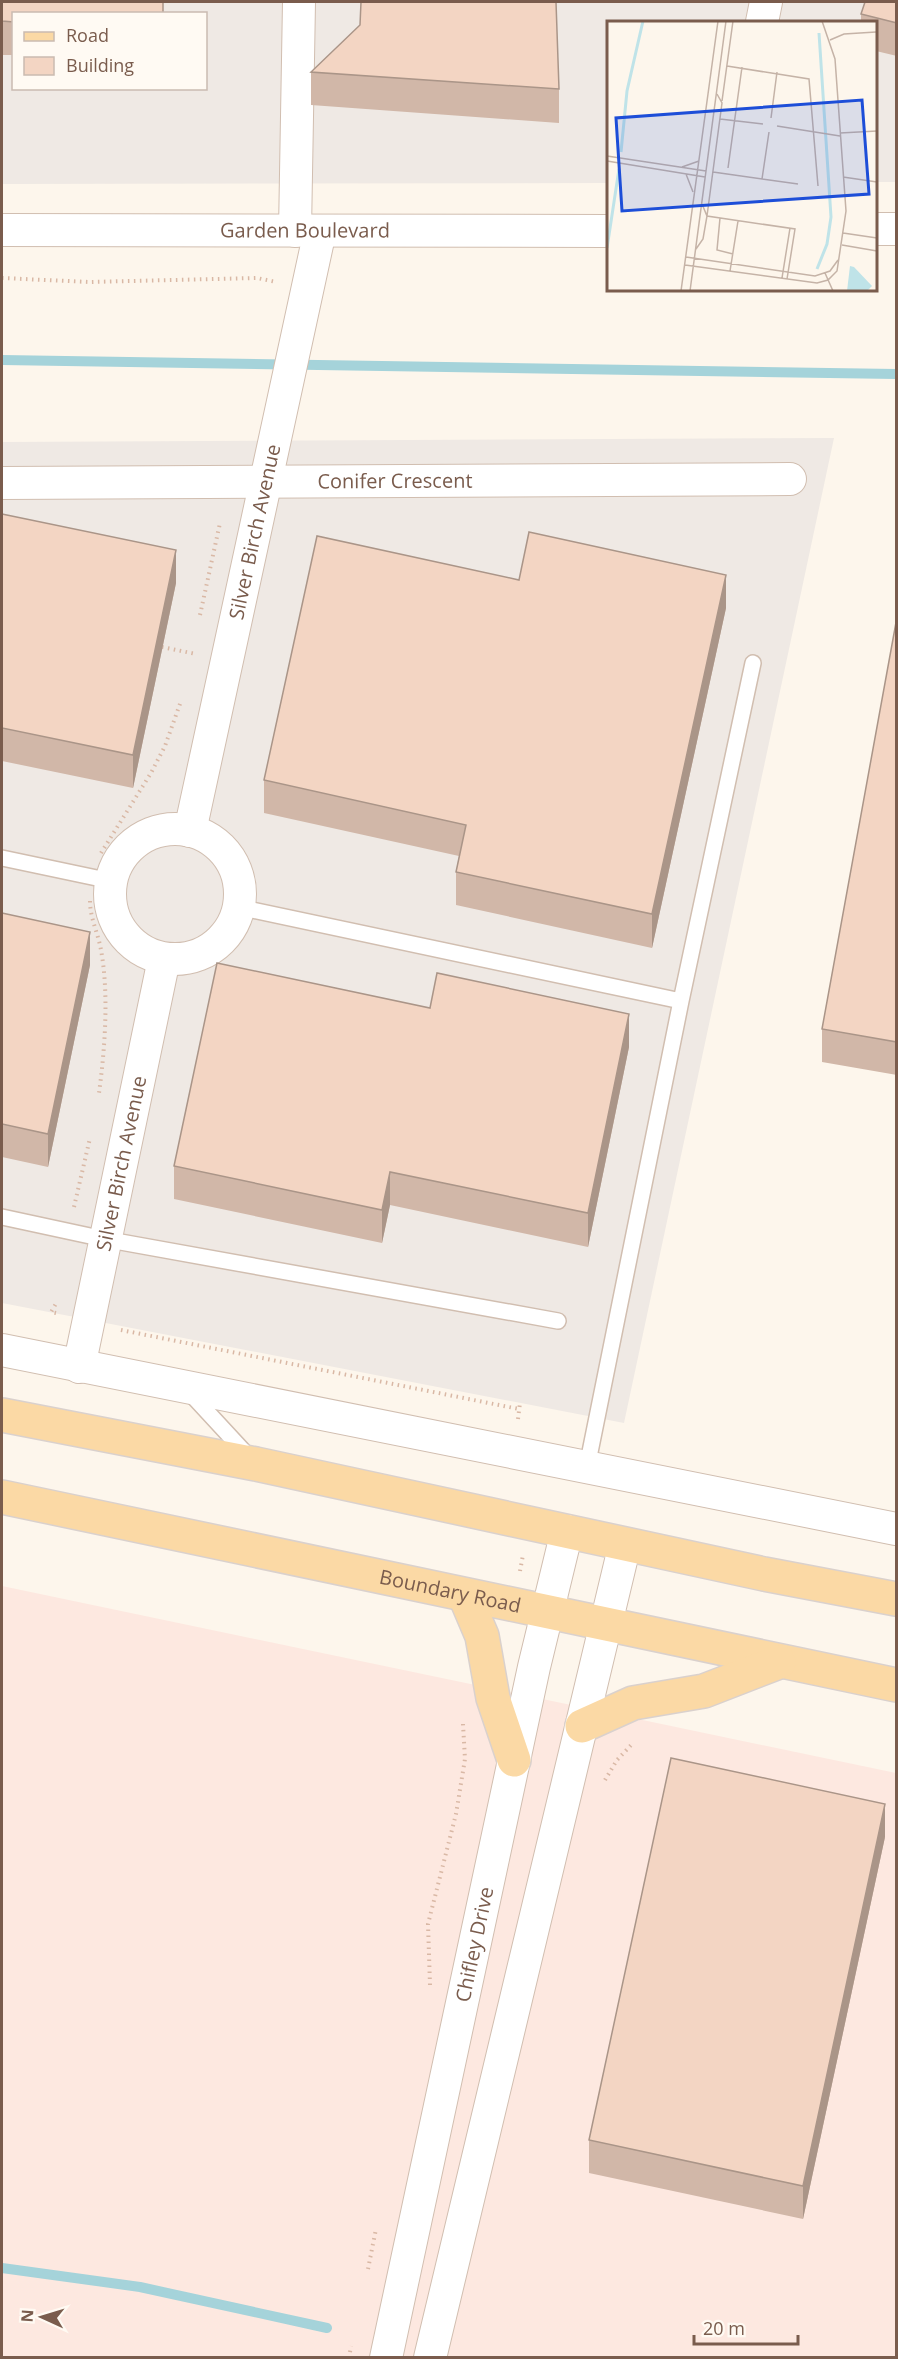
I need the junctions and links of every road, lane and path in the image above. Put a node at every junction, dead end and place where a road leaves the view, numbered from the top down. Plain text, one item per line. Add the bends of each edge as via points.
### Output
1 (299, 2) edge
2 (766, 2) edge
3 (762, 21) edge
4 (877, 229) edge
5 (897, 229) edge
6 (2, 230) edge
7 (308, 231) junction
8 (607, 231) edge
9 (2, 278) edge
10 (294, 294) junction
11 (790, 480) dead end
12 (2, 483) edge
13 (251, 483) junction
14 (199, 626) dead end
15 (198, 648) dead end
16 (195, 662) dead end
17 (753, 663) dead end
18 (185, 692) dead end
19 (190, 831) junction
20 (2, 858) edge
21 (103, 879) junction
22 (238, 907) junction
23 (164, 959) junction
24 (681, 1001) junction
25 (97, 1104) dead end
26 (90, 1136) dead end
27 (2, 1217) edge
28 (69, 1232) junction
29 (104, 1239) junction
30 (60, 1295) dead end
31 (558, 1321) dead end
32 (88, 1323) junction
33 (2, 1350) edge
34 (80, 1367) junction
35 (183, 1386) junction
36 (519, 1409) dead end
37 (2, 1415) edge
38 (256, 1464) junction
39 (587, 1467) junction
40 (2, 1497) edge
41 (897, 1529) edge
42 (567, 1531) junction
43 (625, 1544) junction
44 (465, 1596) junction
45 (892, 1596) edge
46 (548, 1612) junction
47 (607, 1625) junction
48 (780, 1662) junction
49 (897, 1685) edge
50 (463, 1720) dead end
51 (582, 1726) junction
52 (514, 1760) junction
53 (430, 1989) dead end
54 (378, 2224) dead end
55 (366, 2279) dead end
56 (352, 2345) dead end
57 (349, 2358) edge
58 (386, 2358) edge
59 (430, 2358) edge

1 - 7 street, Silver Birch Avenue
2 - 3 street
4 - 5 street
6 - 7 street, Garden Boulevard
7 - 8 street, Garden Boulevard
7 - 10 street, Silver Birch Avenue
9 - 10 path via 89,282 257,278
10 - 13 street, Silver Birch Avenue via 280,422
11 - 13 street, Conifer Crescent
12 - 13 street, Conifer Crescent
13 - 14 path via 223,510 204,587
13 - 19 street, Silver Birch Avenue
15 - 16 path
17 - 24 lane
18 - 21 path via 165,746 136,800 104,845
19 - 21 street via 149,834 132,845
19 - 22 street via 224,851 239,887
20 - 21 lane
21 - 23 street via 116,922 128,939 144,952
21 - 25 path via 90,904 101,951 104,1022 104,1060
22 - 23 street via 231,926 211,948 184,959
22 - 24 lane
23 - 29 street, Silver Birch Avenue
24 - 39 lane
26 - 28 path
27 - 28 lane
28 - 29 lane
29 - 31 lane
29 - 32 street, Silver Birch Avenue
30 - 32 path via 51,1312
32 - 34 street, Silver Birch Avenue
32 - 36 path
33 - 34 street
34 - 35 street
35 - 38 lane
35 - 39 street
37 - 38 main road
38 - 42 main road
39 - 41 street
40 - 44 main road, Boundary Road
42 - 43 main road
42 - 46 street, Chifley Drive
43 - 45 main road
43 - 47 street
44 - 46 main road, Boundary Road
44 - 52 main road via 482,1636 494,1698
46 - 47 main road, Boundary Road
46 - 52 street, Chifley Drive
47 - 48 main road, Boundary Road
47 - 51 street
48 - 49 main road, Boundary Road
48 - 51 main road via 704,1691 633,1703
50 - 53 path via 465,1759 456,1814 428,1924
51 - 59 street
52 - 58 street, Chifley Drive
54 - 55 path
56 - 57 path

